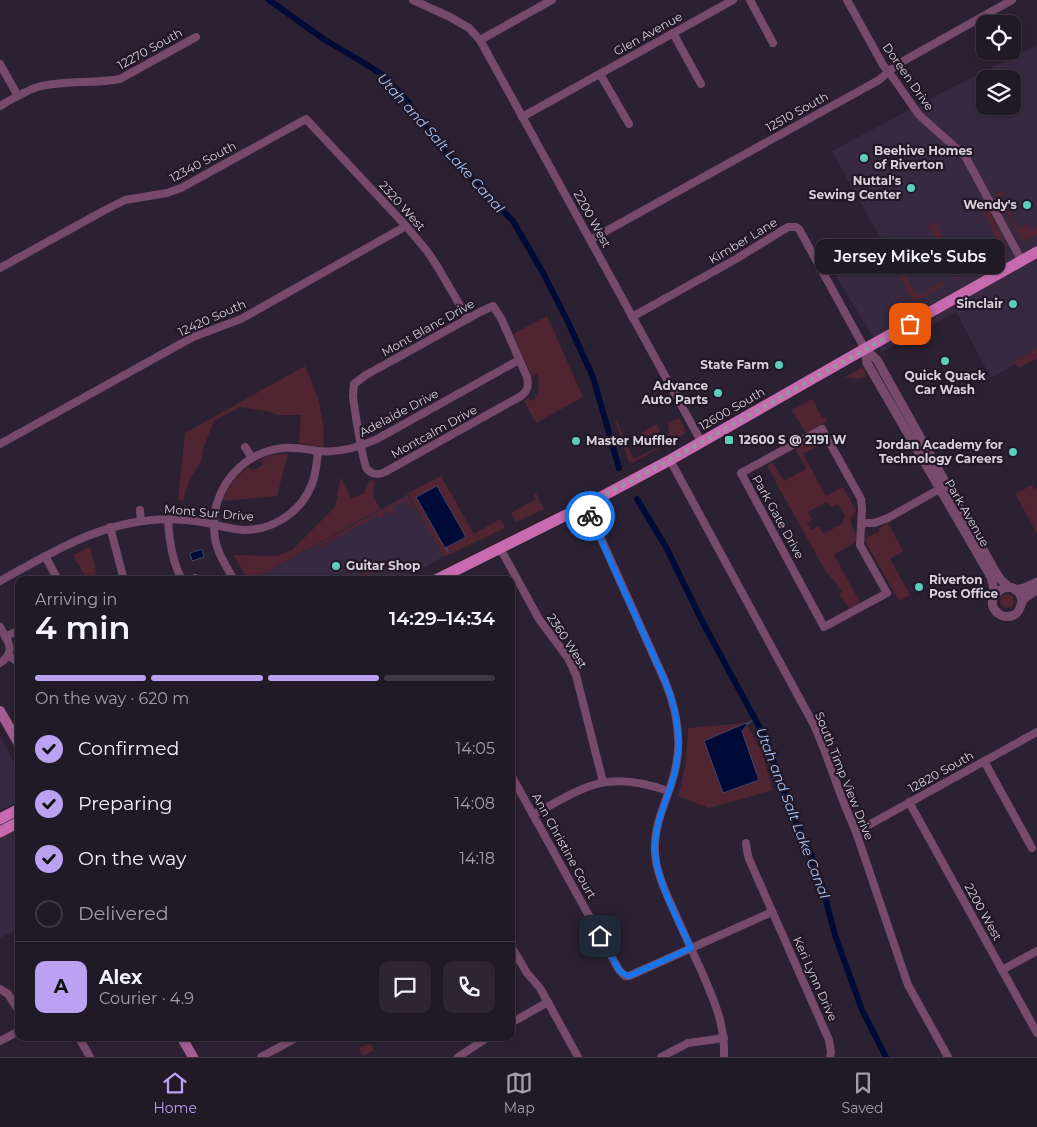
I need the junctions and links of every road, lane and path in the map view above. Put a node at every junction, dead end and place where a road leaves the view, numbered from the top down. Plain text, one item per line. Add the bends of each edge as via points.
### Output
1 (413, 0) edge
2 (552, 0) edge
3 (733, 0) edge
4 (750, 0) edge
5 (847, 0) edge
6 (1012, 0) edge
7 (674, 33) junction
8 (196, 37) dead end
9 (480, 40) junction
10 (773, 43) dead end
11 (0, 64) edge
12 (888, 72) junction
13 (600, 74) junction
14 (701, 84) dead end
15 (18, 96) junction
16 (0, 106) edge
17 (522, 117) junction
18 (306, 119) joint
19 (629, 124) dead end
20 (406, 226) junction
21 (590, 240) junction
22 (1037, 252) edge
23 (1022, 261) junction
24 (0, 268) edge
25 (632, 317) junction
26 (468, 319) junction
27 (865, 349) junction
28 (519, 360) junction
29 (528, 386) joint
30 (702, 442) junction
31 (0, 444) edge
32 (361, 446) junction
33 (245, 447) dead end
34 (318, 451) junction
35 (252, 458) junction
36 (670, 460) junction
37 (944, 487) junction
38 (586, 505) junction
39 (140, 510) dead end
40 (168, 520) junction
41 (141, 521) junction
42 (862, 522) junction
43 (214, 524) junction
44 (110, 528) junction
45 (500, 548) junction
46 (45, 556) junction
47 (56, 576) edge
48 (123, 576) edge
49 (180, 576) edge
50 (232, 576) edge
51 (444, 576) edge
52 (0, 581) edge
53 (1037, 582) edge
54 (1012, 588) junction
55 (1037, 590) edge
56 (995, 594) junction
57 (1022, 602) junction
58 (0, 627) edge
59 (15, 632) edge
60 (5, 637) junction
61 (8, 655) junction
62 (15, 660) edge
63 (0, 663) edge
64 (0, 711) edge
65 (1037, 732) edge
66 (15, 737) edge
67 (984, 761) junction
68 (515, 782) edge
69 (603, 782) junction
70 (668, 792) junction
71 (910, 802) junction
72 (15, 811) edge
73 (533, 815) junction
74 (0, 819) edge
75 (15, 824) edge
76 (0, 832) edge
77 (856, 832) junction
78 (746, 843) dead end
79 (1032, 848) dead end
80 (772, 912) junction
81 (691, 948) junction
82 (1037, 951) edge
83 (515, 953) edge
84 (1002, 970) junction
85 (0, 990) edge
86 (548, 1002) junction
87 (15, 1005) edge
88 (515, 1021) edge
89 (15, 1033) edge
90 (1037, 1033) edge
91 (724, 1038) junction
92 (0, 1041) edge
93 (81, 1041) edge
94 (184, 1041) edge
95 (290, 1041) edge
96 (482, 1041) edge
97 (90, 1057) edge
98 (193, 1057) edge
99 (261, 1057) edge
100 (458, 1057) edge
101 (578, 1057) edge
102 (661, 1057) edge
103 (724, 1057) edge
104 (830, 1057) edge
105 (948, 1057) edge

1 - 9 street, 2200 West via 469,28
2 - 9 street
3 - 7 street, Glen Avenue
4 - 10 street
5 - 12 street, Doreen Drive
6 - 12 street, 12510 South
7 - 13 street, Glen Avenue
7 - 14 street
8 - 15 street, 12270 South via 120,79 49,84
9 - 17 street, 2200 West
11 - 15 street
12 - 21 street, 12510 South via 879,80
12 - 23 street, Doreen Drive via 919,115 965,156
13 - 17 street, Glen Avenue
13 - 19 street
15 - 16 street, 12270 South
17 - 21 street, 2200 West
18 - 20 street, 2320 West
18 - 24 street, 12340 South via 180,188 125,200
20 - 26 street, 2320 West via 427,251
20 - 31 street, 12420 South via 241,319 193,337
21 - 25 street, 2200 West
22 - 23 main road, 12600 South
23 - 27 main road, 12600 South
25 - 27 street, Kimber Lane via 792,226 799,229
25 - 30 street, 2200 West
26 - 28 street, Mont Blanc Drive via 493,306
26 - 32 street, Mont Blanc Drive via 354,384
27 - 30 main road, 12600 South
27 - 37 street, Park Avenue via 867,363
28 - 29 street, Mont Blanc Drive
28 - 32 street, Adelaide Drive
29 - 32 street, Montcalm Drive via 522,396 382,474 374,474 367,469
30 - 36 main road, 12600 South
32 - 34 street, Adelaide Drive
33 - 35 street
34 - 35 street, Adelaide Drive via 285,448
34 - 43 street, Mont Sur Drive via 312,484 300,505 288,516 258,529 242,530
35 - 43 street, Adelaide Drive via 241,465 226,483 216,506
36 - 38 main road, 12600 South
36 - 77 street, South Timp View Drive via 814,725
37 - 42 street via 888,518
37 - 54 street, Park Avenue via 998,577
37 - 56 street, Park Avenue via 990,577
38 - 45 main road, 12600 South
38 - 70 street via 674,704 678,728 676,766
39 - 41 street
40 - 41 street, Mont Sur Drive
40 - 43 street, Mont Sur Drive
40 - 49 street via 170,546
41 - 44 street, Mont Sur Drive
42 - 42 street, Park Gate Drive via 860,499 822,429 741,473 824,627 887,593 860,545
43 - 50 street, Adelaide Drive via 217,546
44 - 46 street, Mont Sur Drive via 84,536
44 - 48 street
45 - 51 main road, 12600 South
45 - 69 street, 2360 West via 539,619 576,674
46 - 47 street
46 - 52 street, Mont Sur Drive
53 - 54 street via 1024,588
54 - 56 street via 1001,589
54 - 57 street, Park Avenue via 1019,593
55 - 57 street, Park Avenue
56 - 57 street, Park Avenue via 994,608 1004,616 1016,614
58 - 60 street
59 - 60 street
60 - 61 street via 10,647
61 - 62 street
61 - 63 street
64 - 66 main road
65 - 67 street, 12820 South
67 - 71 street, 12820 South
67 - 79 street
68 - 73 street, Ann Christine Court
69 - 70 street via 636,782
69 - 73 street via 584,788
70 - 81 street via 657,826 656,862 662,885
71 - 77 street, 12820 South
71 - 84 street, 2200 West
72 - 74 main road
73 - 81 street, Ann Christine Court via 622,973 629,976
75 - 76 main road
77 - 105 street, South Timp View Drive via 908,986
78 - 80 street, Keri Lynn Drive via 749,859
80 - 81 street
80 - 104 street, Keri Lynn Drive via 830,1040
81 - 91 street via 716,1005
82 - 84 street
83 - 86 street
84 - 90 street, 2200 West
85 - 87 street via 8,994
86 - 88 street
86 - 101 street
89 - 92 street
91 - 102 street via 688,1043
91 - 103 street
93 - 97 street
94 - 98 main road
95 - 99 street
96 - 100 street

